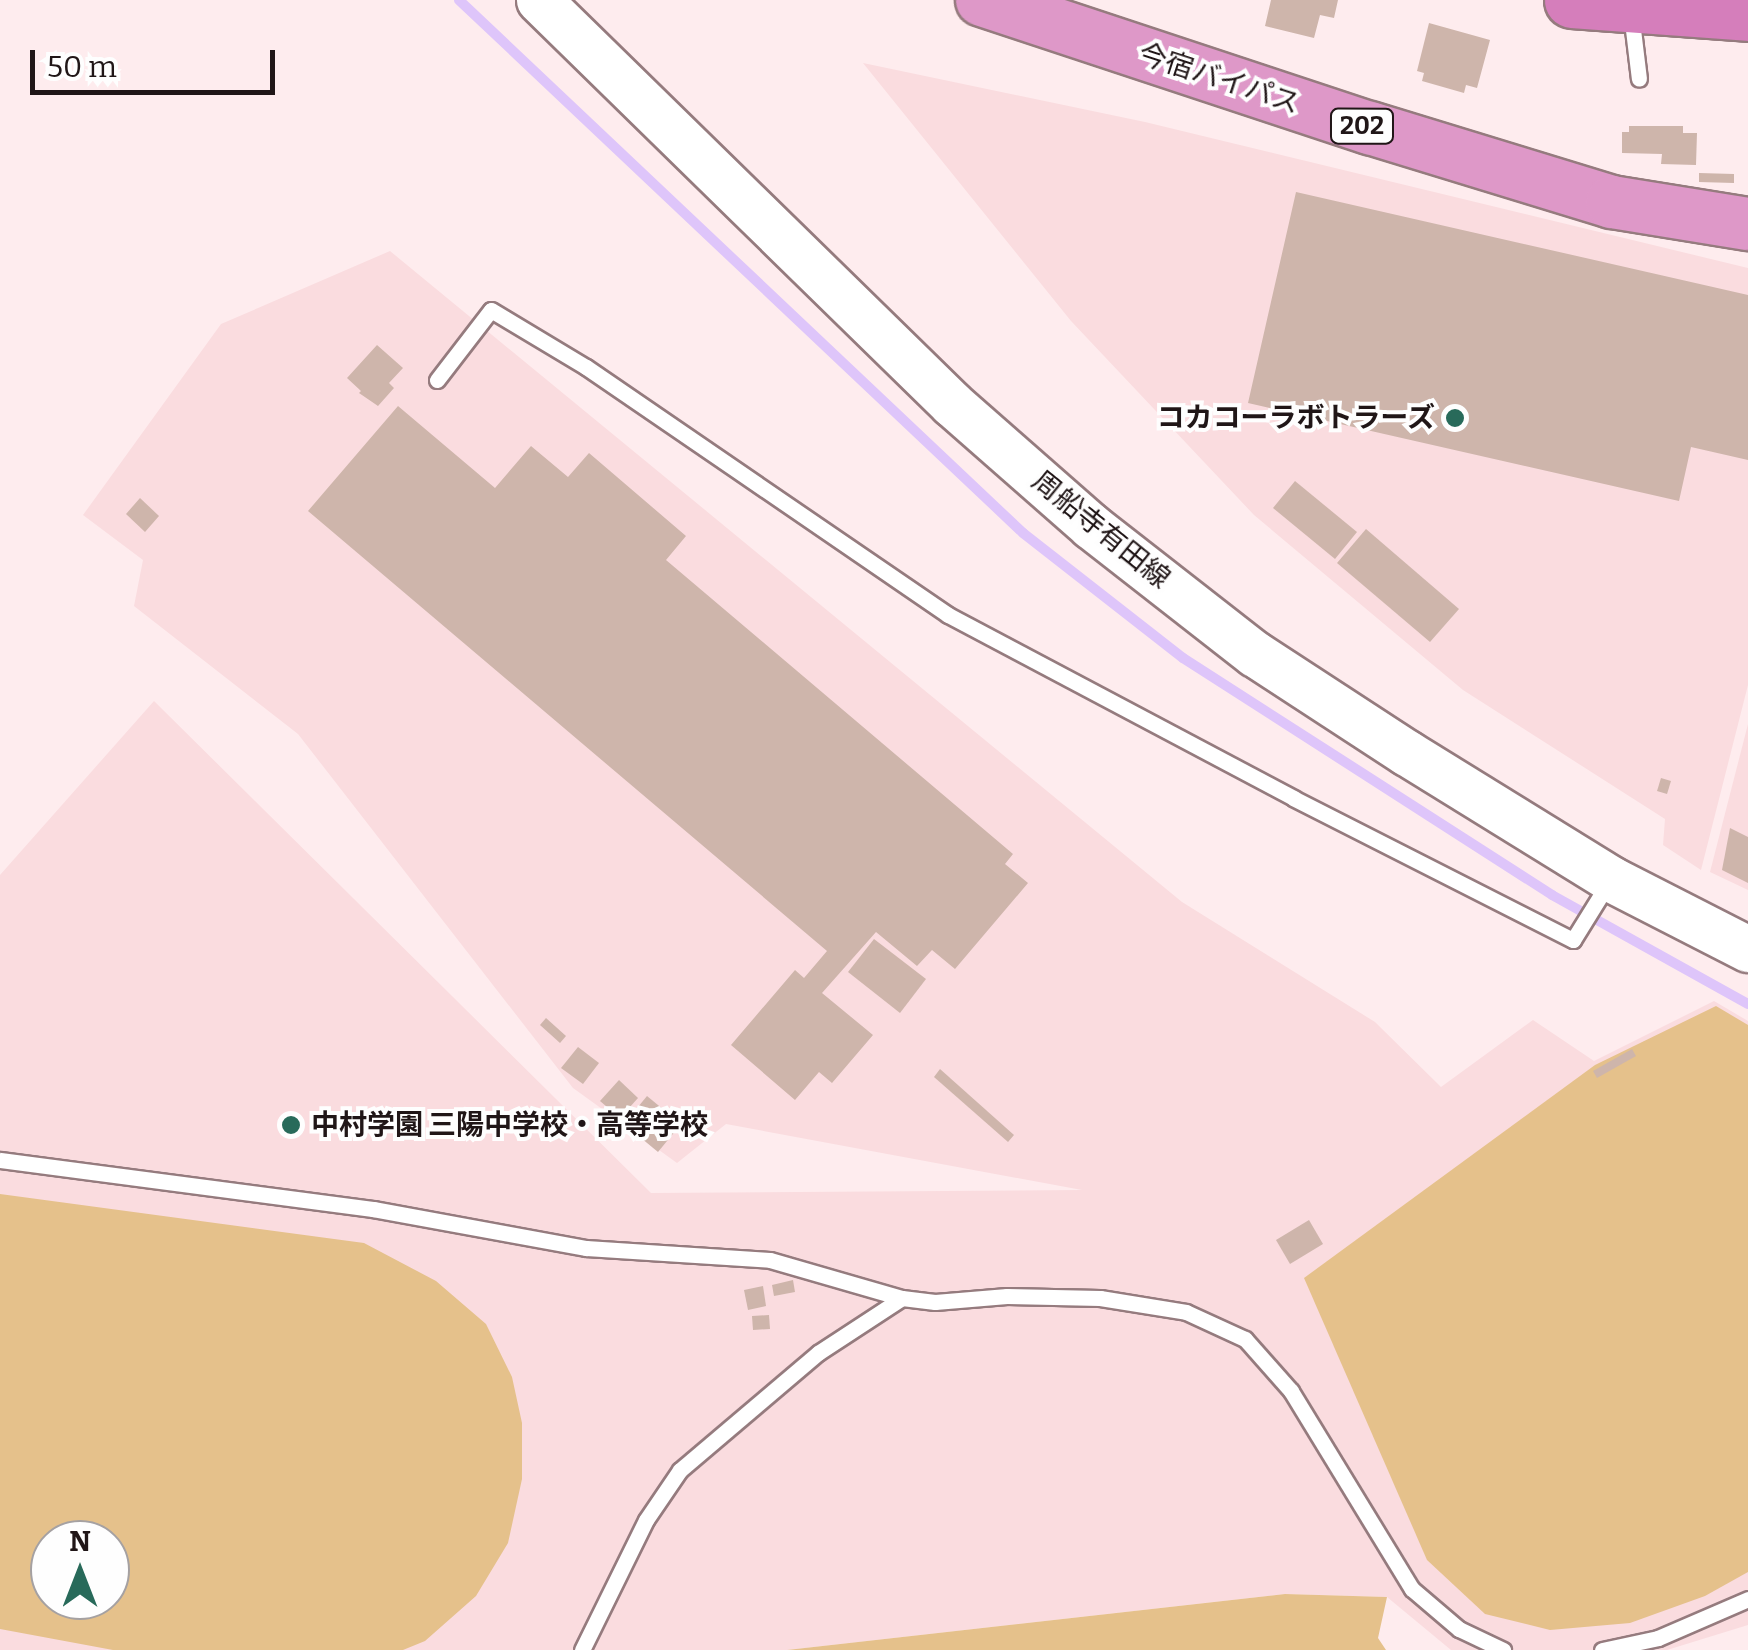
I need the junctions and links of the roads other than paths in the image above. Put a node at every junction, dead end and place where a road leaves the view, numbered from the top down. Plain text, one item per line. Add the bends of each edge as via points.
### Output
1 (539, 0) edge
2 (982, 0) edge
3 (1572, 0) edge
4 (1630, 7) junction
5 (1748, 12) edge
6 (1639, 79) dead end
7 (1748, 224) edge
8 (437, 380) dead end
9 (1611, 879) junction
10 (1748, 949) edge
11 (0, 1160) edge
12 (902, 1298) junction
13 (1748, 1599) edge
14 (582, 1650) edge
15 (1503, 1650) edge
16 (1602, 1650) edge

1 - 9 main road, 周船寺有田線 via 952,404 1091,526 1255,654
2 - 7 highway, 今宿バイパス / 202 via 1612,202
3 - 4 highway
4 - 5 highway
4 - 6 lane
8 - 9 lane via 490,310 586,367 948,616 1573,940
9 - 10 main road, 周船寺有田線
11 - 12 lane via 373,1209 586,1248 770,1260
12 - 14 lane via 818,1353 680,1470 646,1520
12 - 15 lane via 1100,1298 1186,1312 1245,1339 1291,1391 1412,1589 1459,1628
13 - 16 lane via 1658,1638

